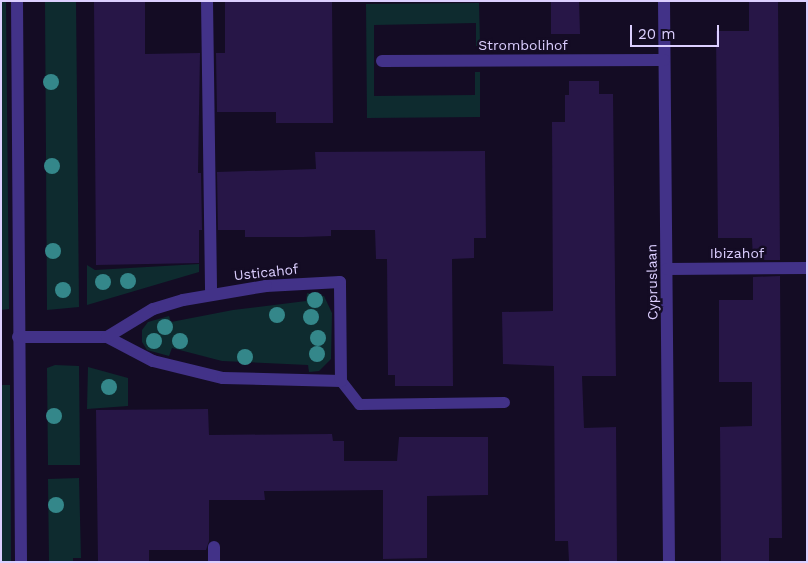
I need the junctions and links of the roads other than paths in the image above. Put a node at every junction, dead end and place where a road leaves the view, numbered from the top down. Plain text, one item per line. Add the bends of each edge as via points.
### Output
1 (17, 1) edge
2 (207, 1) edge
3 (664, 1) edge
4 (664, 60) junction
5 (382, 61) dead end
6 (807, 268) edge
7 (667, 269) junction
8 (211, 294) junction
9 (107, 336) junction
10 (18, 337) junction
11 (341, 381) junction
12 (504, 402) dead end
13 (214, 547) dead end
14 (21, 562) edge
15 (214, 562) edge
16 (669, 562) edge

1 - 10 street
2 - 8 street
3 - 4 street, Cypruslaan
4 - 5 street, Strombolihof
4 - 7 street, Cypruslaan
6 - 7 street, Ibizahof
7 - 16 street, Cypruslaan
8 - 9 street, Usticahof via 153,309
8 - 11 street, Usticahof via 289,284 340,282
9 - 10 street, Usticahof
9 - 11 street, Usticahof via 153,361 206,376 257,381
10 - 14 street
11 - 12 lane via 359,404
13 - 15 street

